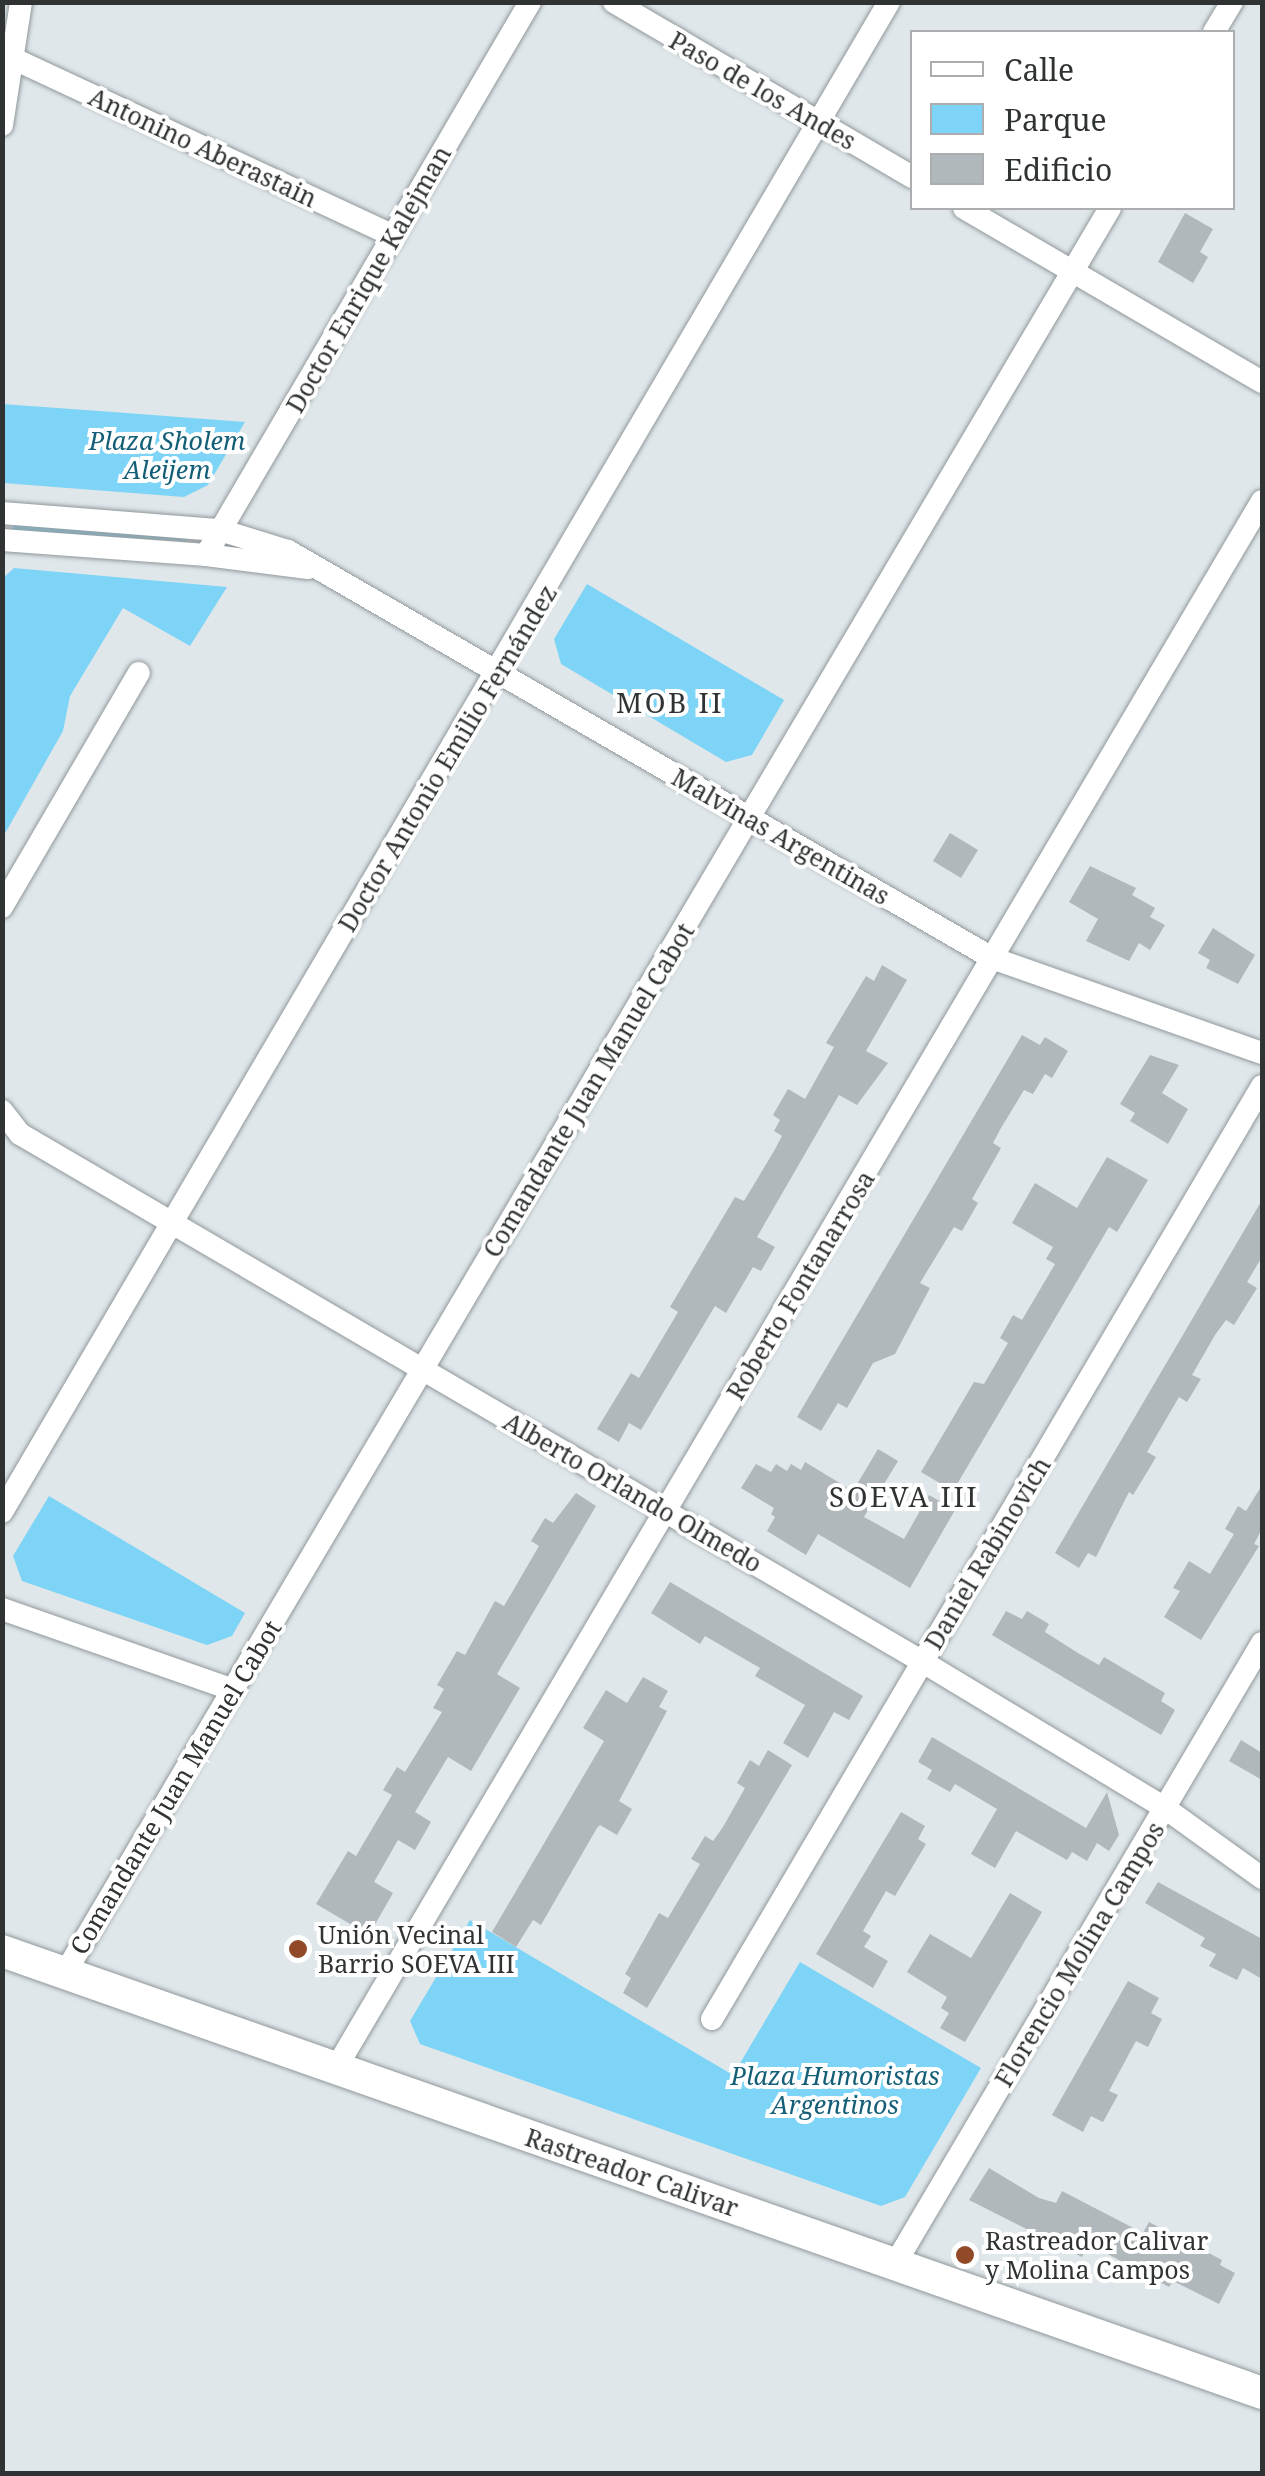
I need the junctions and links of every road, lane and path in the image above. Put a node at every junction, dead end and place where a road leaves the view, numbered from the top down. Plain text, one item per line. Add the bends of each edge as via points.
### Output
1 (20, 2) edge
2 (530, 2) edge
3 (614, 2) edge
4 (888, 2) edge
5 (1232, 2) edge
6 (1215, 30) edge
7 (12, 58) junction
8 (816, 121) junction
9 (2, 125) edge
10 (910, 176) edge
11 (967, 210) edge
12 (1109, 210) edge
13 (393, 236) junction
14 (1073, 271) junction
15 (1262, 382) edge
16 (1262, 502) edge
17 (2, 513) edge
18 (220, 530) junction
19 (2, 540) edge
20 (206, 555) junction
21 (322, 570) junction
22 (499, 672) junction
23 (139, 674) dead end
24 (749, 817) junction
25 (2, 907) edge
26 (992, 958) junction
27 (1262, 1053) edge
28 (1262, 1086) edge
29 (2, 1111) edge
30 (172, 1222) junction
31 (423, 1369) junction
32 (666, 1511) junction
33 (2, 1512) edge
34 (2, 1609) edge
35 (1262, 1643) edge
36 (924, 1662) junction
37 (234, 1690) junction
38 (1165, 1808) junction
39 (1262, 1878) edge
40 (2, 1951) edge
41 (65, 1973) junction
42 (712, 2020) dead end
43 (336, 2068) junction
44 (895, 2264) junction
45 (1262, 2392) edge

1 - 7 street
2 - 13 street, Doctor Enrique Kalejman
3 - 8 street, Paso de los Andes
4 - 8 street, Doctor Antonio Emilio Fernández
5 - 6 street
7 - 9 street
7 - 13 street, Antonino Aberastain
8 - 10 street, Paso de los Andes
8 - 22 street, Doctor Antonio Emilio Fernández
11 - 14 street
12 - 14 street, Comandante Juan Manuel Cabot
13 - 18 street, Doctor Enrique Kalejman
14 - 15 street
14 - 24 street, Comandante Juan Manuel Cabot
16 - 26 street, Roberto Fontanarrosa
17 - 18 street, Malvinas Argentinas
18 - 20 street, Doctor Enrique Kalejman
18 - 21 street, Malvinas Argentinas
19 - 20 street, Malvinas Argentinas
20 - 21 street, Malvinas Argentinas
21 - 22 street, Malvinas Argentinas
22 - 24 street, Malvinas Argentinas
22 - 30 street, Doctor Antonio Emilio Fernández
23 - 25 street
24 - 26 street, Malvinas Argentinas
24 - 31 street, Comandante Juan Manuel Cabot
26 - 27 street, Malvinas Argentinas
26 - 32 street, Roberto Fontanarrosa
28 - 36 street, Daniel Rabinovich
29 - 30 street, Alberto Orlando Olmedo via 20,1134
30 - 31 street, Alberto Orlando Olmedo
30 - 33 street, Doctor Antonio Emilio Fernández
31 - 32 street, Alberto Orlando Olmedo
31 - 37 street, Comandante Juan Manuel Cabot
32 - 36 street, Alberto Orlando Olmedo
32 - 43 street, Roberto Fontanarrosa
34 - 37 street
35 - 38 street, Florencio Molina Campos
36 - 38 street, Alberto Orlando Olmedo
36 - 42 street, Daniel Rabinovich
37 - 41 street, Comandante Juan Manuel Cabot
38 - 39 street, Alberto Orlando Olmedo
38 - 44 street, Florencio Molina Campos
40 - 41 main road, Rastreador Calivar
41 - 43 main road, Rastreador Calivar
43 - 44 main road, Rastreador Calivar
44 - 45 main road, Rastreador Calivar

